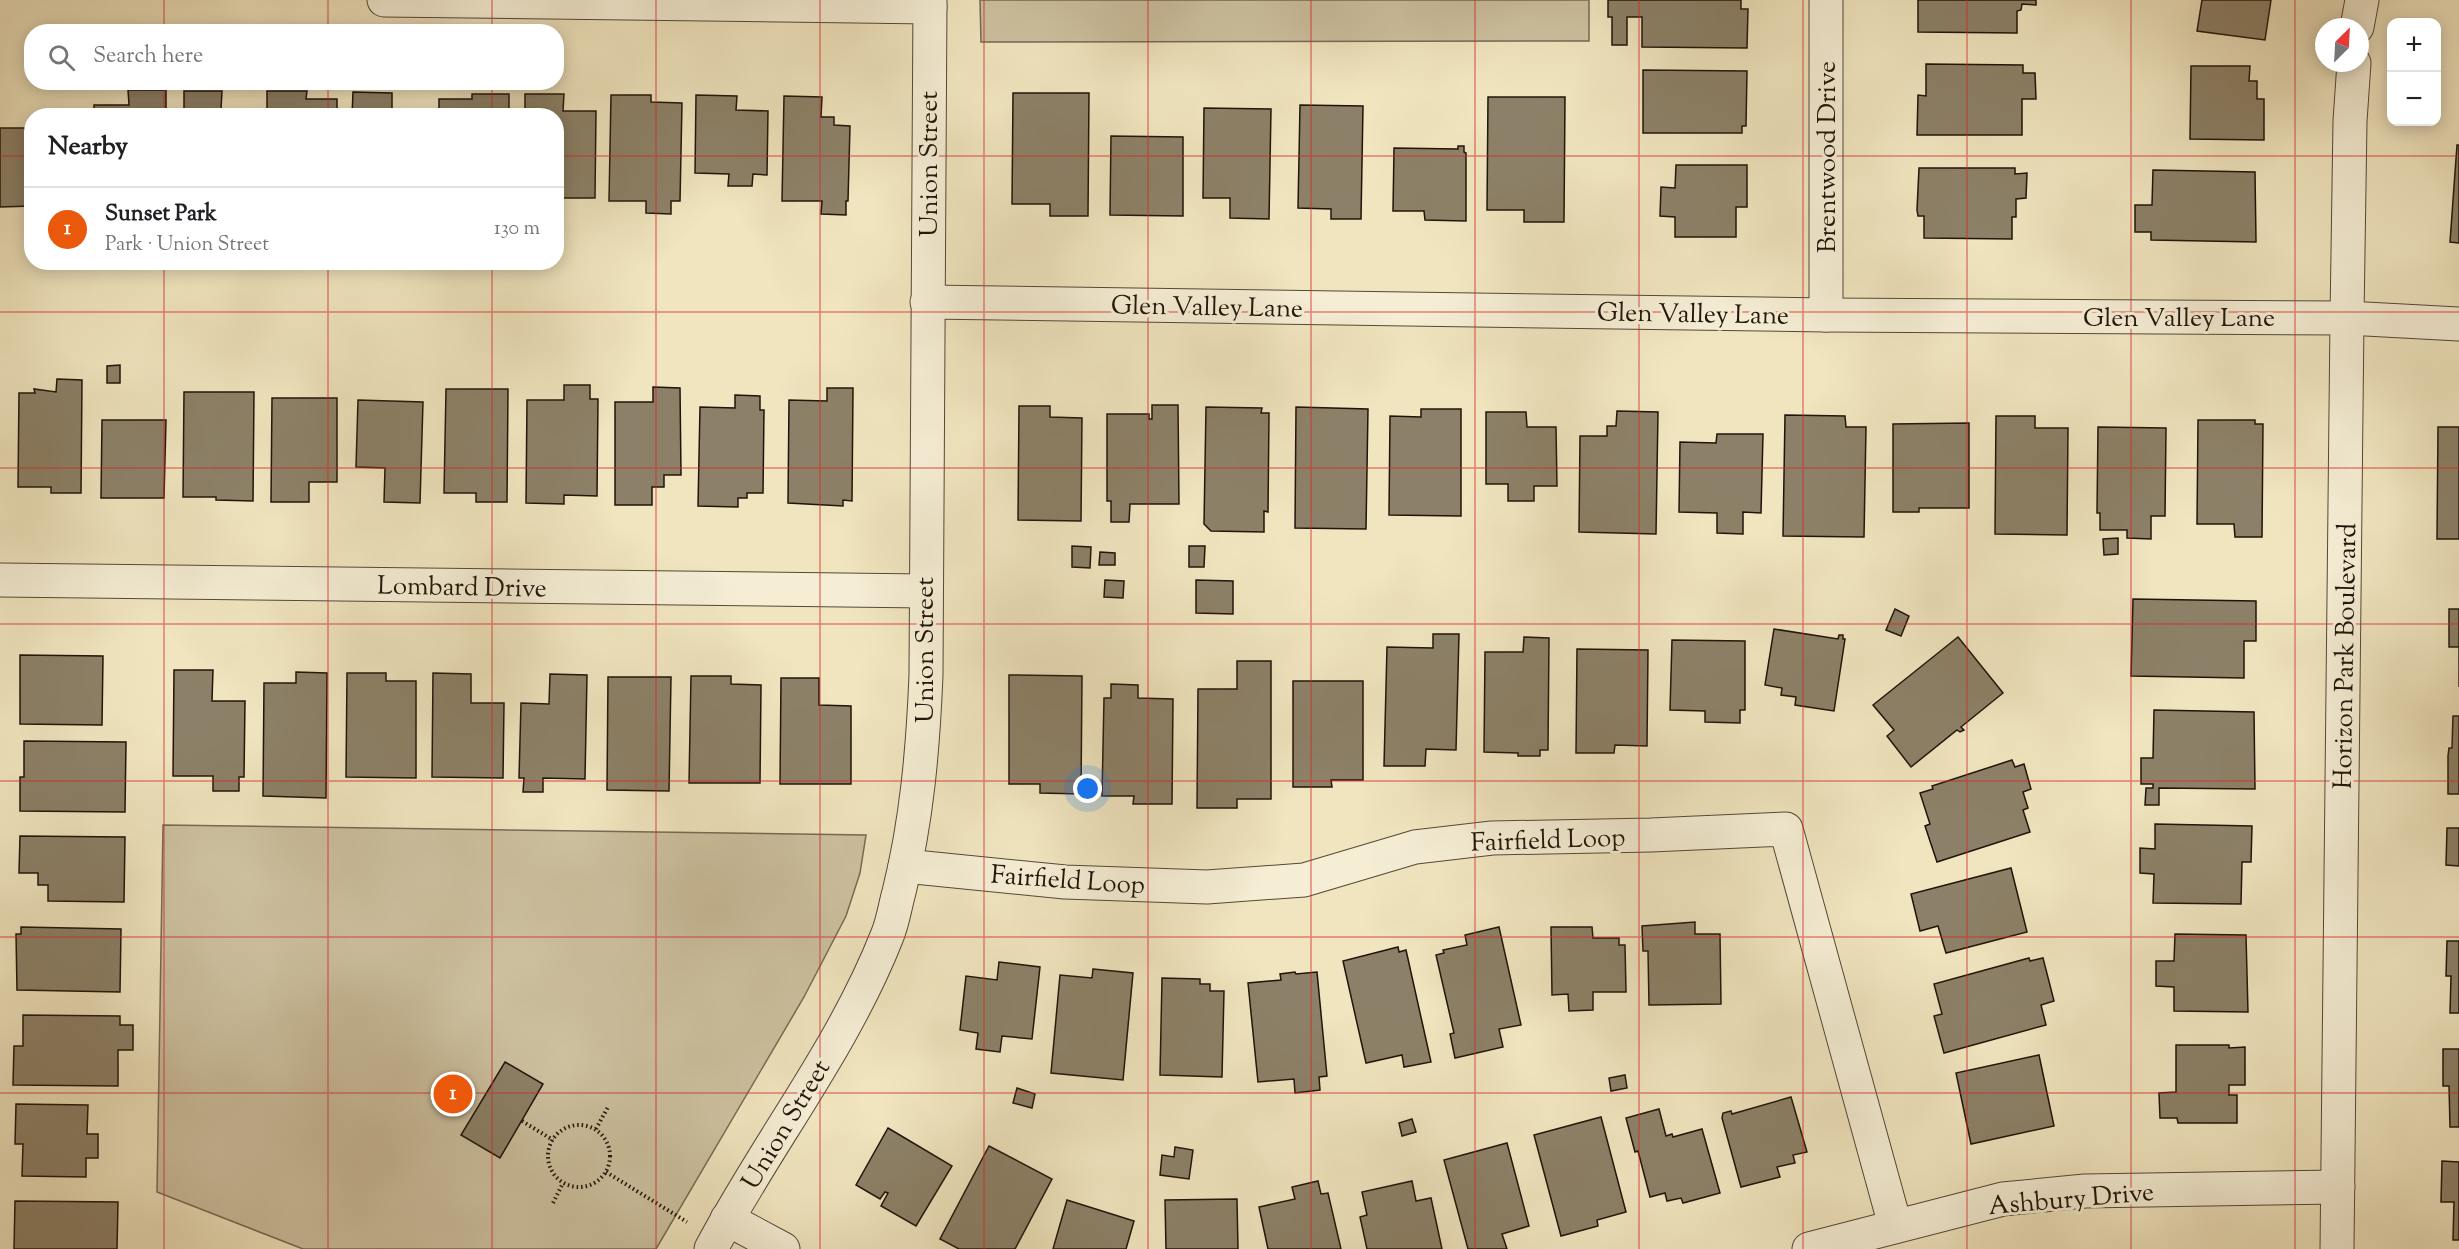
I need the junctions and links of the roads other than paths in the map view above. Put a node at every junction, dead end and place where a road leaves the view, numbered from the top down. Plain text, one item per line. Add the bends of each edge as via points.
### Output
1 (384, 0) edge
2 (1826, 0) edge
3 (2362, 0) edge
4 (930, 3) edge
5 (2359, 18) edge
6 (2353, 72) edge
7 (927, 302) junction
8 (1826, 315) junction
9 (2347, 318) junction
10 (2459, 324) edge
11 (0, 580) edge
12 (925, 591) junction
13 (905, 866) junction
14 (2338, 1187) junction
15 (1895, 1225) junction
16 (718, 1236) edge
17 (783, 1249) edge
18 (1809, 1249) edge
19 (2337, 1249) edge

1 - 4 street
2 - 8 street, Brentwood Drive
3 - 5 street
4 - 7 street, Union Street
6 - 9 street, Horizon Park Boulevard
7 - 8 street, Glen Valley Lane
7 - 12 street, Union Street
8 - 9 street, Glen Valley Lane
9 - 10 street, Glen Valley Lane
9 - 14 street, Horizon Park Boulevard
11 - 12 street, Lombard Drive
12 - 13 street, Union Street via 923,752
13 - 15 street, Fairfield Loop via 1065,882 1207,887 1304,880 1415,847 1492,838 1786,828
13 - 16 street, Union Street via 888,934 847,1023
14 - 15 street, Ashbury Drive via 2085,1191 2003,1199
14 - 19 street, Horizon Park Boulevard
15 - 18 street, Ashbury Drive
16 - 17 street

